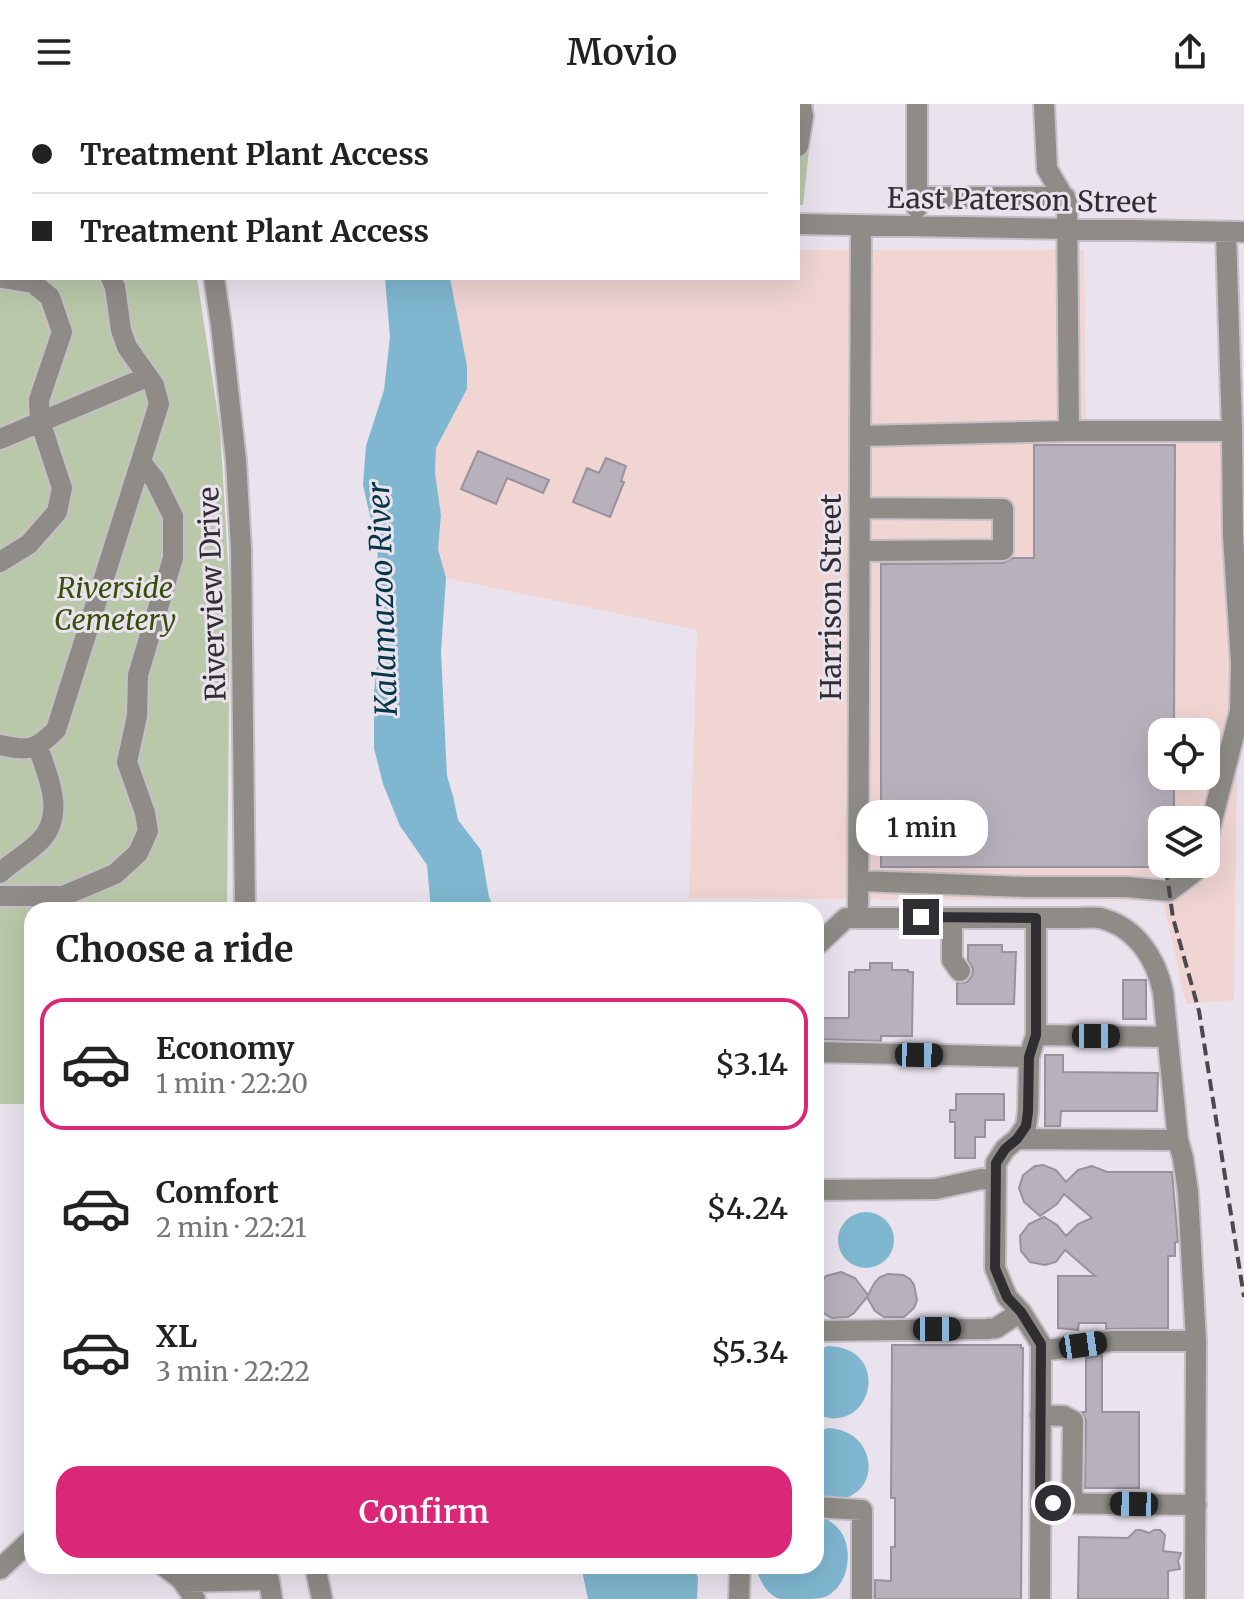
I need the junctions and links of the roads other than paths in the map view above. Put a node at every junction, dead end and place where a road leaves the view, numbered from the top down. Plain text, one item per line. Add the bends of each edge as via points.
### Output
1 (801, 104) edge
2 (917, 104) edge
3 (1044, 104) edge
4 (800, 134) edge
5 (917, 197) junction
6 (1065, 197) junction
7 (800, 224) edge
8 (861, 225) junction
9 (917, 225) junction
10 (1067, 229) junction
11 (1235, 232) edge
12 (14, 280) edge
13 (112, 280) edge
14 (214, 280) edge
15 (147, 377) junction
16 (40, 421) junction
17 (1069, 431) junction
18 (1232, 431) junction
19 (860, 436) junction
20 (0, 439) edge
21 (141, 462) junction
22 (860, 508) junction
23 (860, 551) junction
24 (0, 562) edge
25 (0, 745) edge
26 (37, 745) junction
27 (1216, 806) edge
28 (0, 873) edge
29 (1186, 878) edge
30 (858, 881) junction
31 (0, 896) edge
32 (245, 902) edge
33 (858, 916) junction
34 (952, 918) junction
35 (1036, 918) junction
36 (824, 939) edge
37 (960, 971) dead end
38 (1036, 1035) junction
39 (1167, 1037) junction
40 (824, 1052) edge
41 (1029, 1057) junction
42 (1017, 1139) junction
43 (1178, 1140) junction
44 (996, 1180) junction
45 (824, 1190) edge
46 (1021, 1312) junction
47 (824, 1331) edge
48 (1196, 1341) junction
49 (1041, 1351) junction
50 (1040, 1415) junction
51 (1040, 1503) junction
52 (1072, 1503) junction
53 (1196, 1505) junction
54 (824, 1508) edge
55 (24, 1546) edge
56 (0, 1569) edge
57 (172, 1574) edge
58 (317, 1574) edge
59 (740, 1574) edge
60 (189, 1591) edge
61 (272, 1599) edge
62 (322, 1599) edge
63 (739, 1599) edge
64 (862, 1599) edge
65 (1040, 1599) edge
66 (1195, 1599) edge

1 - 4 street
2 - 5 street
3 - 6 street via 1047,169
5 - 6 street
5 - 9 street
6 - 10 street
7 - 8 street, East Paterson Street
8 - 9 street, East Paterson Street
8 - 19 street, Harrison Street
9 - 10 street, East Paterson Street
10 - 11 street, East Paterson Street
10 - 17 street
11 - 18 street
12 - 16 street via 33,283 50,297 62,332 39,400
13 - 15 street via 127,347
14 - 32 street, Riverview Drive via 241,549
15 - 16 street
15 - 21 street via 159,404
16 - 20 street
16 - 24 street via 62,488 57,512 29,544
17 - 18 street
17 - 19 street
18 - 27 street via 1240,711
19 - 22 street, Harrison Street
21 - 26 street via 56,730
21 - 31 street via 173,516 173,558 138,675 137,716 127,762 148,831 138,853 115,874 63,896
22 - 23 street, Harrison Street
22 - 23 street via 1003,509 1003,550
23 - 30 street, Harrison Street
25 - 26 street via 27,750
26 - 28 street via 55,817 42,840
29 - 30 street via 1169,891
30 - 33 street, Harrison Street
33 - 34 street
33 - 36 street via 846,918
34 - 35 street
34 - 37 street via 952,960
35 - 38 street
35 - 39 street via 1100,918 1136,939 1159,974
38 - 39 street
38 - 41 street
39 - 43 street
40 - 41 street
41 - 42 street via 1026,1126
42 - 43 street
42 - 44 street via 996,1163
43 - 48 street via 1188,1192
44 - 45 street via 936,1189
44 - 46 street via 995,1268 1007,1297
46 - 47 street via 987,1329
46 - 49 street
48 - 49 street via 1112,1341
48 - 53 street
49 - 50 street
50 - 51 street
50 - 52 street via 1073,1421
51 - 52 street
51 - 65 street
52 - 53 street
53 - 66 street
54 - 64 street via 862,1510
55 - 56 street
57 - 60 street
58 - 62 street
59 - 63 street
60 - 61 street via 269,1580

